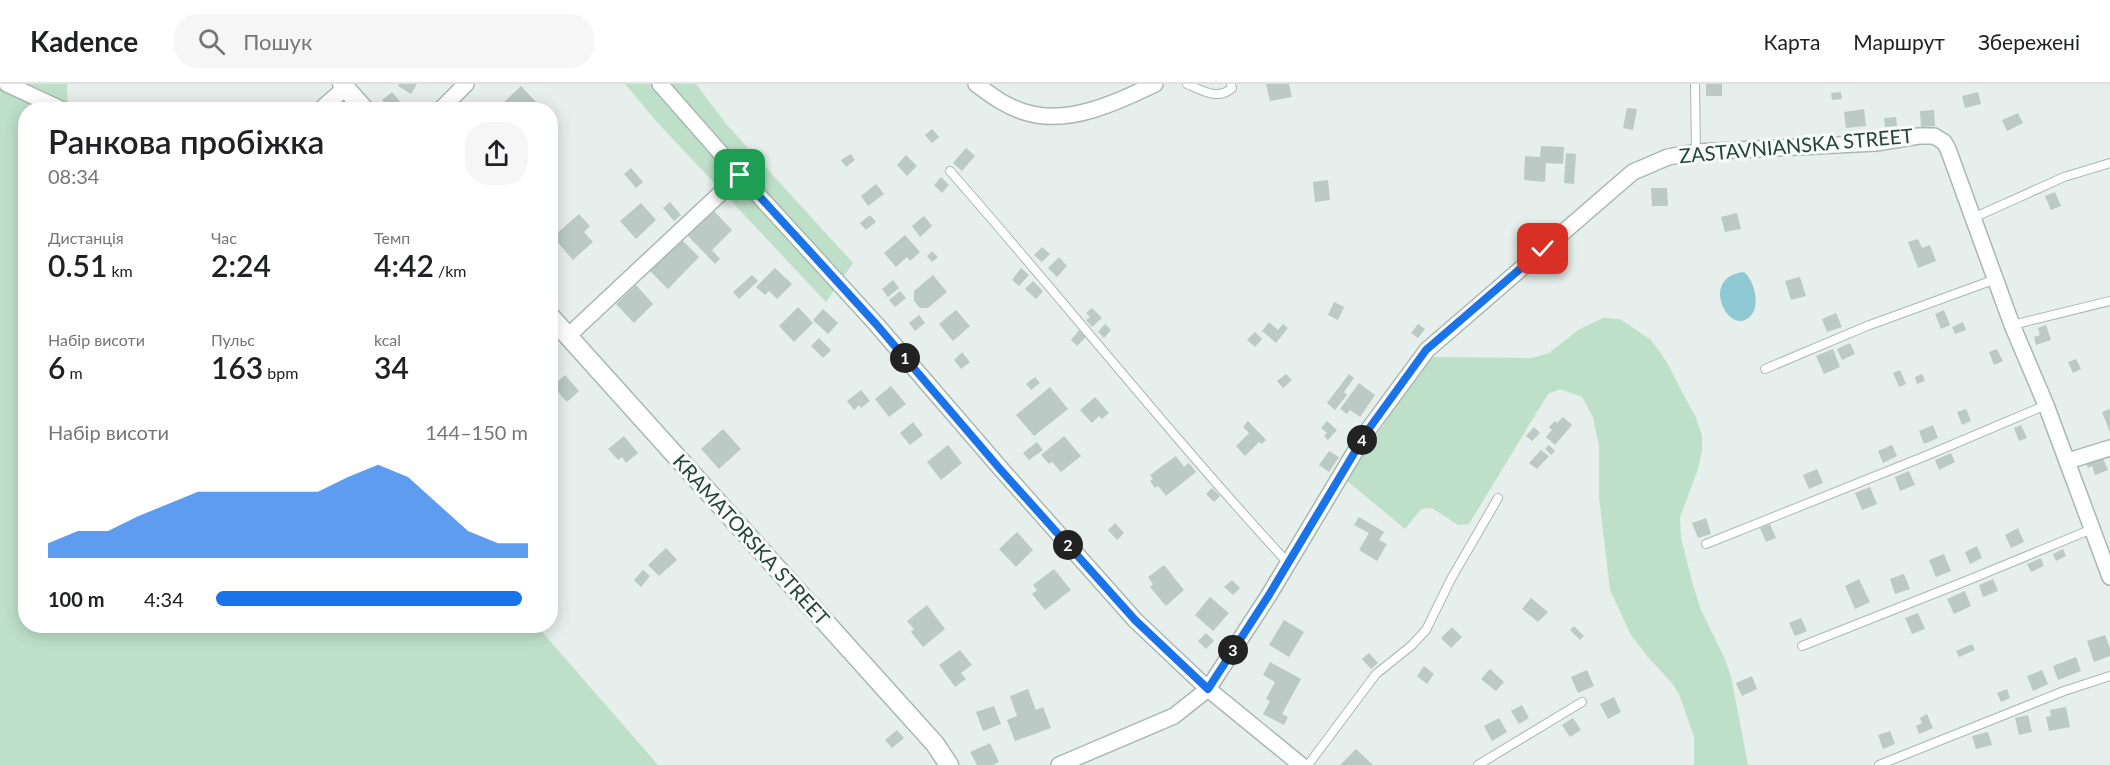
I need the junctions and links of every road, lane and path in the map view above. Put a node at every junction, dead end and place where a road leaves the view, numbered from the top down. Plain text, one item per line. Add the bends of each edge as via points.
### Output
1 (7, 84) edge
2 (466, 84) edge
3 (660, 84) edge
4 (976, 84) edge
5 (1155, 84) edge
6 (1186, 84) edge
7 (1231, 84) edge
8 (1695, 84) edge
9 (343, 86) edge
10 (46, 102) edge
11 (328, 102) edge
12 (357, 102) edge
13 (448, 102) edge
14 (1696, 152) junction
15 (2110, 163) edge
16 (950, 171) dead end
17 (740, 175) junction
18 (1973, 218) junction
19 (1996, 278) junction
20 (2110, 301) edge
21 (558, 325) edge
22 (2012, 325) junction
23 (568, 336) junction
24 (1765, 369) dead end
25 (2046, 405) junction
26 (2110, 448) edge
27 (2068, 460) junction
28 (1498, 498) dead end
29 (2093, 528) junction
30 (1706, 544) dead end
31 (1288, 563) junction
32 (2110, 577) edge
33 (1802, 646) dead end
34 (2110, 676) edge
35 (1208, 689) junction
36 (1582, 702) dead end
37 (949, 765) edge
38 (1059, 765) edge
39 (1301, 765) edge
40 (1308, 765) edge
41 (1478, 765) edge
42 (1879, 765) edge

1 - 10 street
2 - 13 street
3 - 17 street
4 - 5 street via 999,101 1029,113 1065,116 1094,110
6 - 7 lane via 1218,95 1228,92
8 - 14 lane
9 - 11 street
9 - 12 street
14 - 18 street, ZASTAVNIANSKA STREET via 1876,143 1934,136 1948,148
14 - 31 street, ZASTAVNIANSKA STREET via 1668,157 1634,172 1426,350 1368,430
15 - 18 lane via 2064,177
16 - 31 lane
17 - 23 street
17 - 35 street via 1135,620
18 - 19 street, ZASTAVNIANSKA STREET
19 - 22 street, ZASTAVNIANSKA STREET
19 - 24 lane
20 - 22 lane
21 - 23 street, KRAMATORSKA STREET
22 - 25 street, ZASTAVNIANSKA STREET
23 - 37 street, KRAMATORSKA STREET via 935,744
25 - 27 street, ZASTAVNIANSKA STREET
25 - 30 lane
26 - 27 street
27 - 29 street, ZASTAVNIANSKA STREET
28 - 40 lane via 1426,630 1376,674
29 - 32 street, ZASTAVNIANSKA STREET
29 - 33 lane
31 - 35 street, ZASTAVNIANSKA STREET
34 - 42 lane
35 - 38 street, ZASTAVNIANSKA STREET via 1174,716
35 - 39 street
36 - 41 lane

